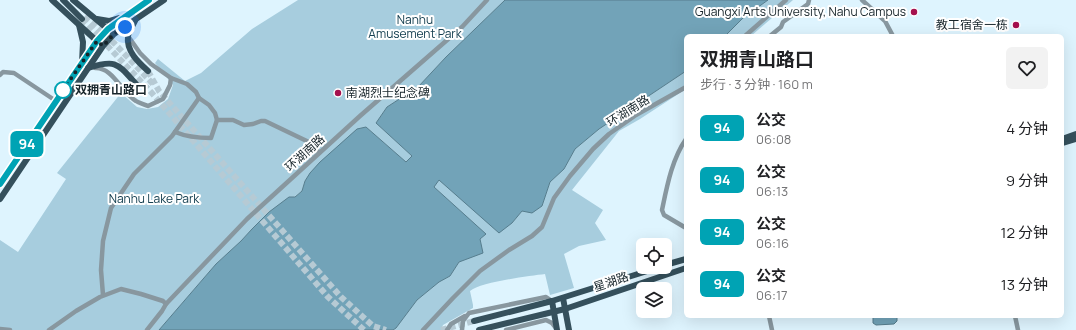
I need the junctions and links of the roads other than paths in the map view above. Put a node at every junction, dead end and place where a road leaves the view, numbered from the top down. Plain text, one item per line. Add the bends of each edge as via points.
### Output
1 (52, 0) edge
2 (63, 0) edge
3 (67, 0) edge
4 (73, 0) edge
5 (149, 0) edge
6 (164, 0) edge
7 (487, 0) edge
8 (786, 0) edge
9 (809, 0) edge
10 (862, 0) edge
11 (125, 16) junction
12 (96, 19) junction
13 (82, 20) junction
14 (135, 20) junction
15 (108, 29) junction
16 (114, 34) junction
17 (747, 34) edge
18 (772, 34) edge
19 (892, 34) edge
20 (128, 36) junction
21 (97, 41) junction
22 (103, 46) junction
23 (82, 63) junction
24 (88, 68) junction
25 (148, 71) tunnel mouth
26 (0, 75) edge
27 (171, 78) junction
28 (136, 84) dead end
29 (684, 88) edge
30 (199, 98) junction
31 (56, 101) junction
32 (217, 120) junction
33 (175, 132) junction
34 (1076, 134) edge
35 (1064, 138) edge
36 (1076, 139) edge
37 (684, 142) edge
38 (1064, 142) edge
39 (319, 153) junction
40 (0, 184) edge
41 (0, 199) edge
42 (684, 227) edge
43 (684, 260) edge
44 (672, 263) edge
45 (684, 269) edge
46 (638, 274) edge
47 (103, 296) junction
48 (563, 298) junction
49 (552, 301) junction
50 (166, 304) junction
51 (565, 309) junction
52 (554, 311) junction
53 (469, 313) junction
54 (769, 318) edge
55 (1015, 318) edge
56 (474, 321) tunnel mouth
57 (0, 329) edge
58 (10, 330) edge
59 (49, 330) edge
60 (147, 330) edge
61 (423, 330) edge
62 (448, 330) edge
63 (462, 330) edge
64 (479, 330) edge
65 (506, 330) edge
66 (557, 330) edge
67 (569, 330) edge
68 (772, 330) edge
69 (1018, 330) edge

1 - 13 main road
2 - 13 main road
3 - 13 main road
4 - 12 main road
5 - 11 main road
6 - 14 main road
7 - 39 street, 环湖南路 via 462,26
8 - 17 street
9 - 18 street via 808,4 783,22
10 - 19 street via 885,21
11 - 12 main road via 109,21
11 - 15 main road
12 - 15 main road
13 - 21 main road
13 - 23 main road
14 - 16 main road
14 - 20 main road
15 - 16 main road
15 - 21 main road
16 - 22 main road
20 - 25 main road via 130,49
20 - 27 street via 151,64
21 - 22 main road
21 - 23 main road
22 - 24 main road
23 - 31 main road
24 - 27 street via 109,71 119,86 136,102 148,106 163,99
24 - 28 main road via 104,63 117,64
24 - 41 main road
26 - 31 street via 3,72 14,74
27 - 30 street via 187,84
29 - 61 street, 环湖南路 via 636,115 609,134 593,149 554,198 542,227 480,271
30 - 32 street via 209,105
30 - 33 street
31 - 40 main road
32 - 33 street via 211,138 196,138
32 - 39 street via 233,120 244,125 265,121 313,144
33 - 47 street via 134,174 111,208 103,241
34 - 35 main road
36 - 38 main road
37 - 42 street via 669,178 662,210 664,215
39 - 50 street, 环湖南路 via 247,219
43 - 44 main road
45 - 51 main road, 星湖路
46 - 48 main road, 星湖路
47 - 50 street via 121,289
47 - 59 street
48 - 49 main road, 星湖路
48 - 51 main road
49 - 52 main road
49 - 53 street via 546,297
49 - 56 main road, 星湖路
50 - 60 street, 环湖南路
51 - 52 main road, 星湖路
51 - 67 main road
52 - 64 main road, 星湖路
52 - 66 main road
53 - 62 street via 452,324
53 - 63 street via 463,321
54 - 68 street
55 - 69 street
57 - 58 street
65 - 66 street via 546,320

